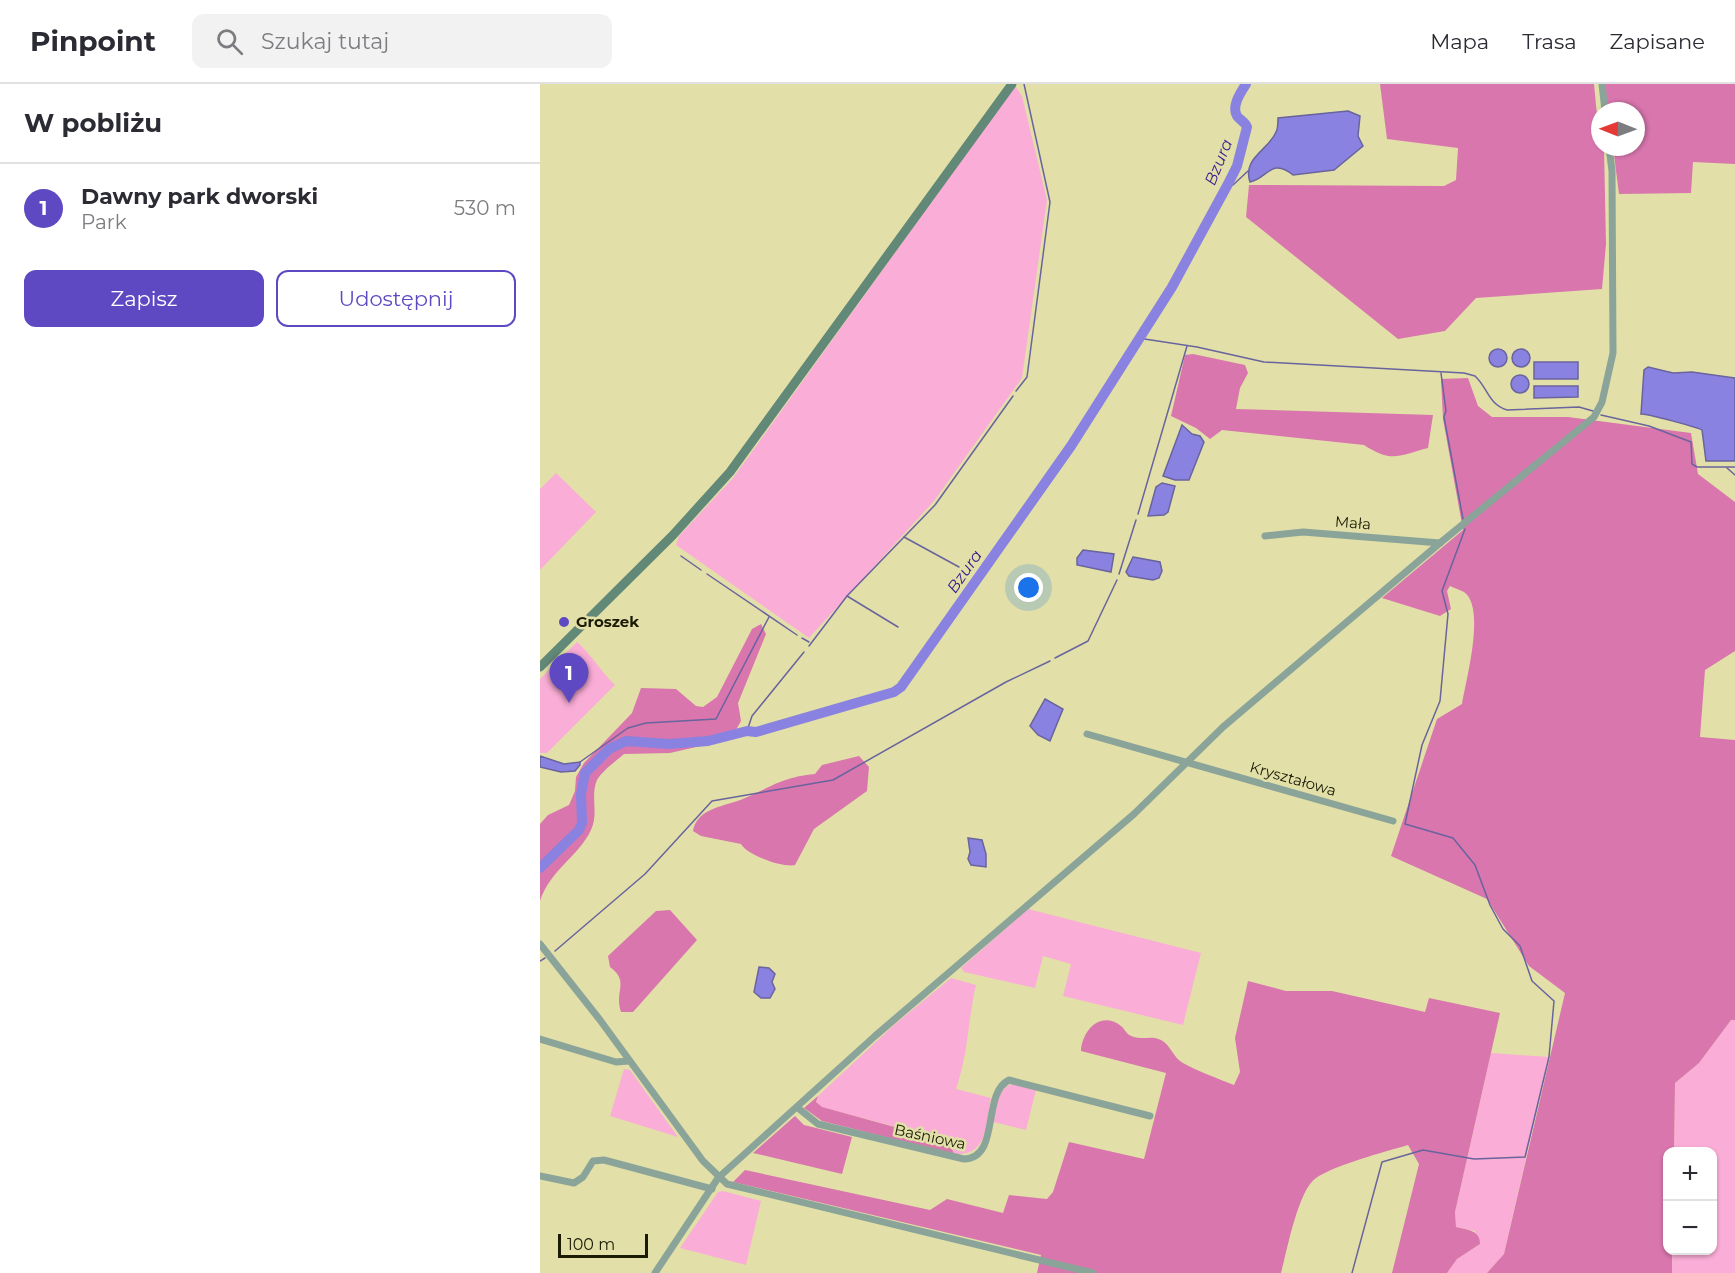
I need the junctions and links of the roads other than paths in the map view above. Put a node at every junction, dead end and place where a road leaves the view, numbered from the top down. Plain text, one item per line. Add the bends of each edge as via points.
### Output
1 (1012, 84) edge
2 (1602, 84) edge
3 (1604, 102) edge
4 (1610, 156) edge
5 (1265, 536) dead end
6 (1440, 543) junction
7 (540, 667) edge
8 (1087, 734) dead end
9 (1186, 763) junction
10 (1393, 822) dead end
11 (540, 944) edge
12 (540, 1039) edge
13 (629, 1061) junction
14 (798, 1108) junction
15 (1150, 1116) dead end
16 (540, 1176) edge
17 (718, 1178) junction
18 (712, 1189) junction
19 (655, 1273) edge
20 (1093, 1273) edge

1 - 7 street via 738,462 674,535
2 - 3 street
4 - 6 street via 1613,342 1602,402 1588,423
5 - 6 street, Mała via 1303,532
6 - 9 street
8 - 9 street, Kryształowa
9 - 10 street, Kryształowa
9 - 14 street via 1134,814 875,1036
11 - 13 street
12 - 13 street via 616,1062
13 - 17 street
14 - 15 street, Baśniowa via 818,1124 964,1159 971,1159 982,1150 997,1097 1009,1080
14 - 17 street
16 - 18 street via 574,1183 598,1159
17 - 18 street
17 - 20 street via 741,1189
18 - 19 street

